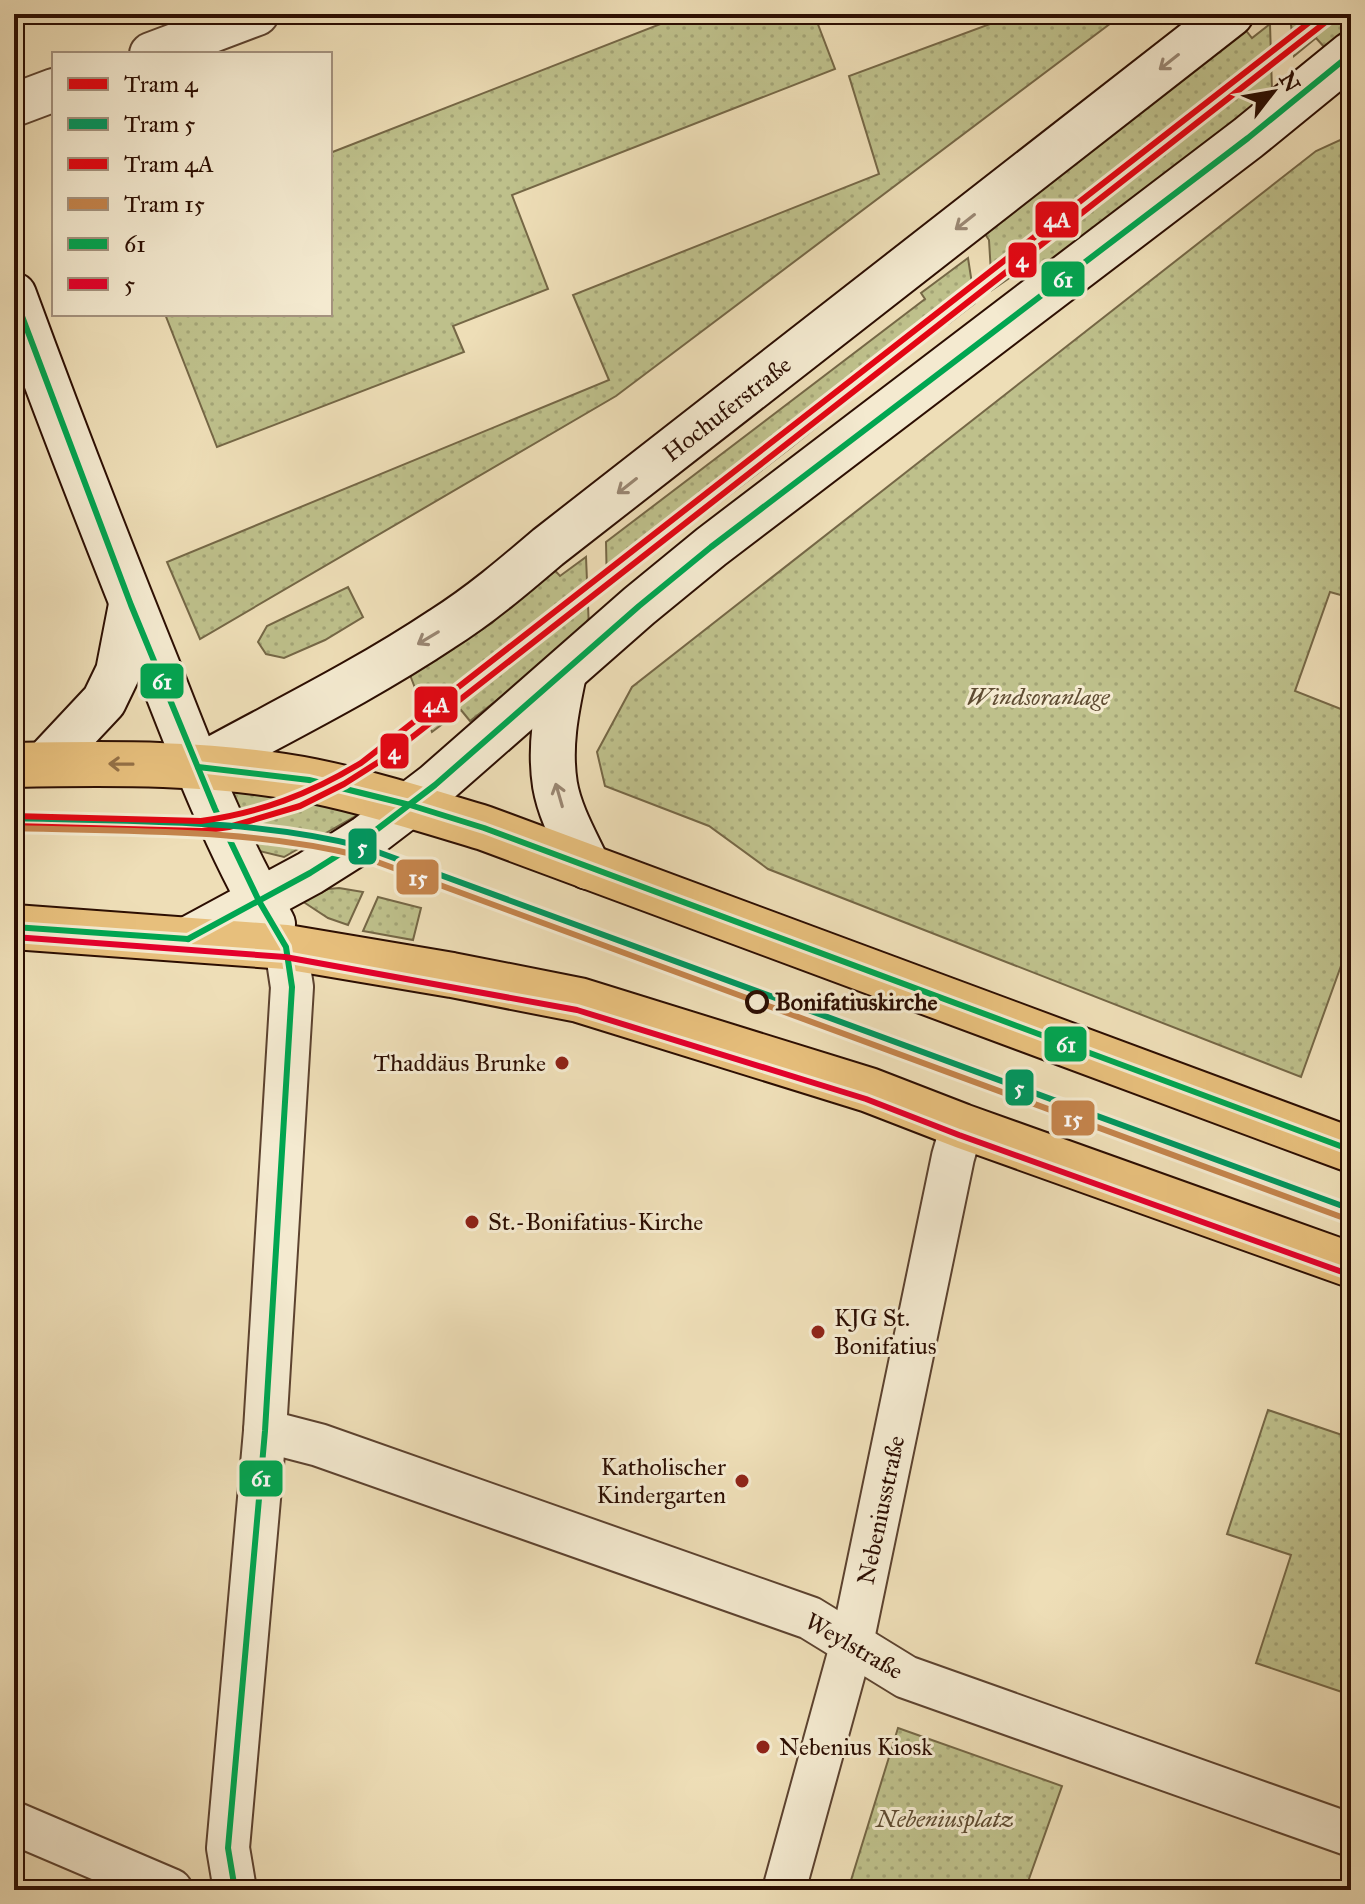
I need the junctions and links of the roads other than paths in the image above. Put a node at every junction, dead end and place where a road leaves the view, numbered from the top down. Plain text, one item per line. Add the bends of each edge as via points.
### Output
1 (257, 14) edge
2 (1231, 14) edge
3 (156, 52) edge
4 (1351, 54) edge
5 (52, 91) edge
6 (14, 105) edge
7 (14, 295) edge
8 (131, 605) junction
9 (564, 674) junction
10 (29, 764) edge
11 (198, 767) junction
12 (410, 805) junction
13 (588, 867) junction
14 (259, 901) junction
15 (14, 927) edge
16 (188, 939) junction
17 (286, 947) junction
18 (962, 1126) junction
19 (1351, 1150) edge
20 (1351, 1265) edge
21 (265, 1431) junction
22 (852, 1643) junction
23 (14, 1823) edge
24 (1351, 1835) edge
25 (171, 1890) edge
26 (235, 1890) edge
27 (784, 1890) edge

1 - 3 street
2 -> 11 street, Hochuferstraße via 492,594 356,681
4 - 9 street via 711,547
5 - 6 street
7 - 8 street
8 - 10 street via 118,672 104,701
8 - 11 street
9 - 12 street
13 -> 9 street via 555,786 553,725
11 -> 10 main road
11 - 12 main road via 309,780
11 - 14 street
12 - 13 main road
12 - 14 street
13 - 19 main road
14 - 16 street
14 - 17 street
15 - 16 main road
16 - 17 main road
17 - 18 main road via 579,1000 869,1090
17 - 21 street via 292,987
18 - 20 main road
18 - 22 street, Nebeniusstraße
21 - 22 street, Weylstraße via 319,1445 810,1618
21 - 26 street via 228,1848
22 - 24 street, Weylstraße via 906,1677
22 - 27 street, Nebeniusstraße
23 - 25 street

